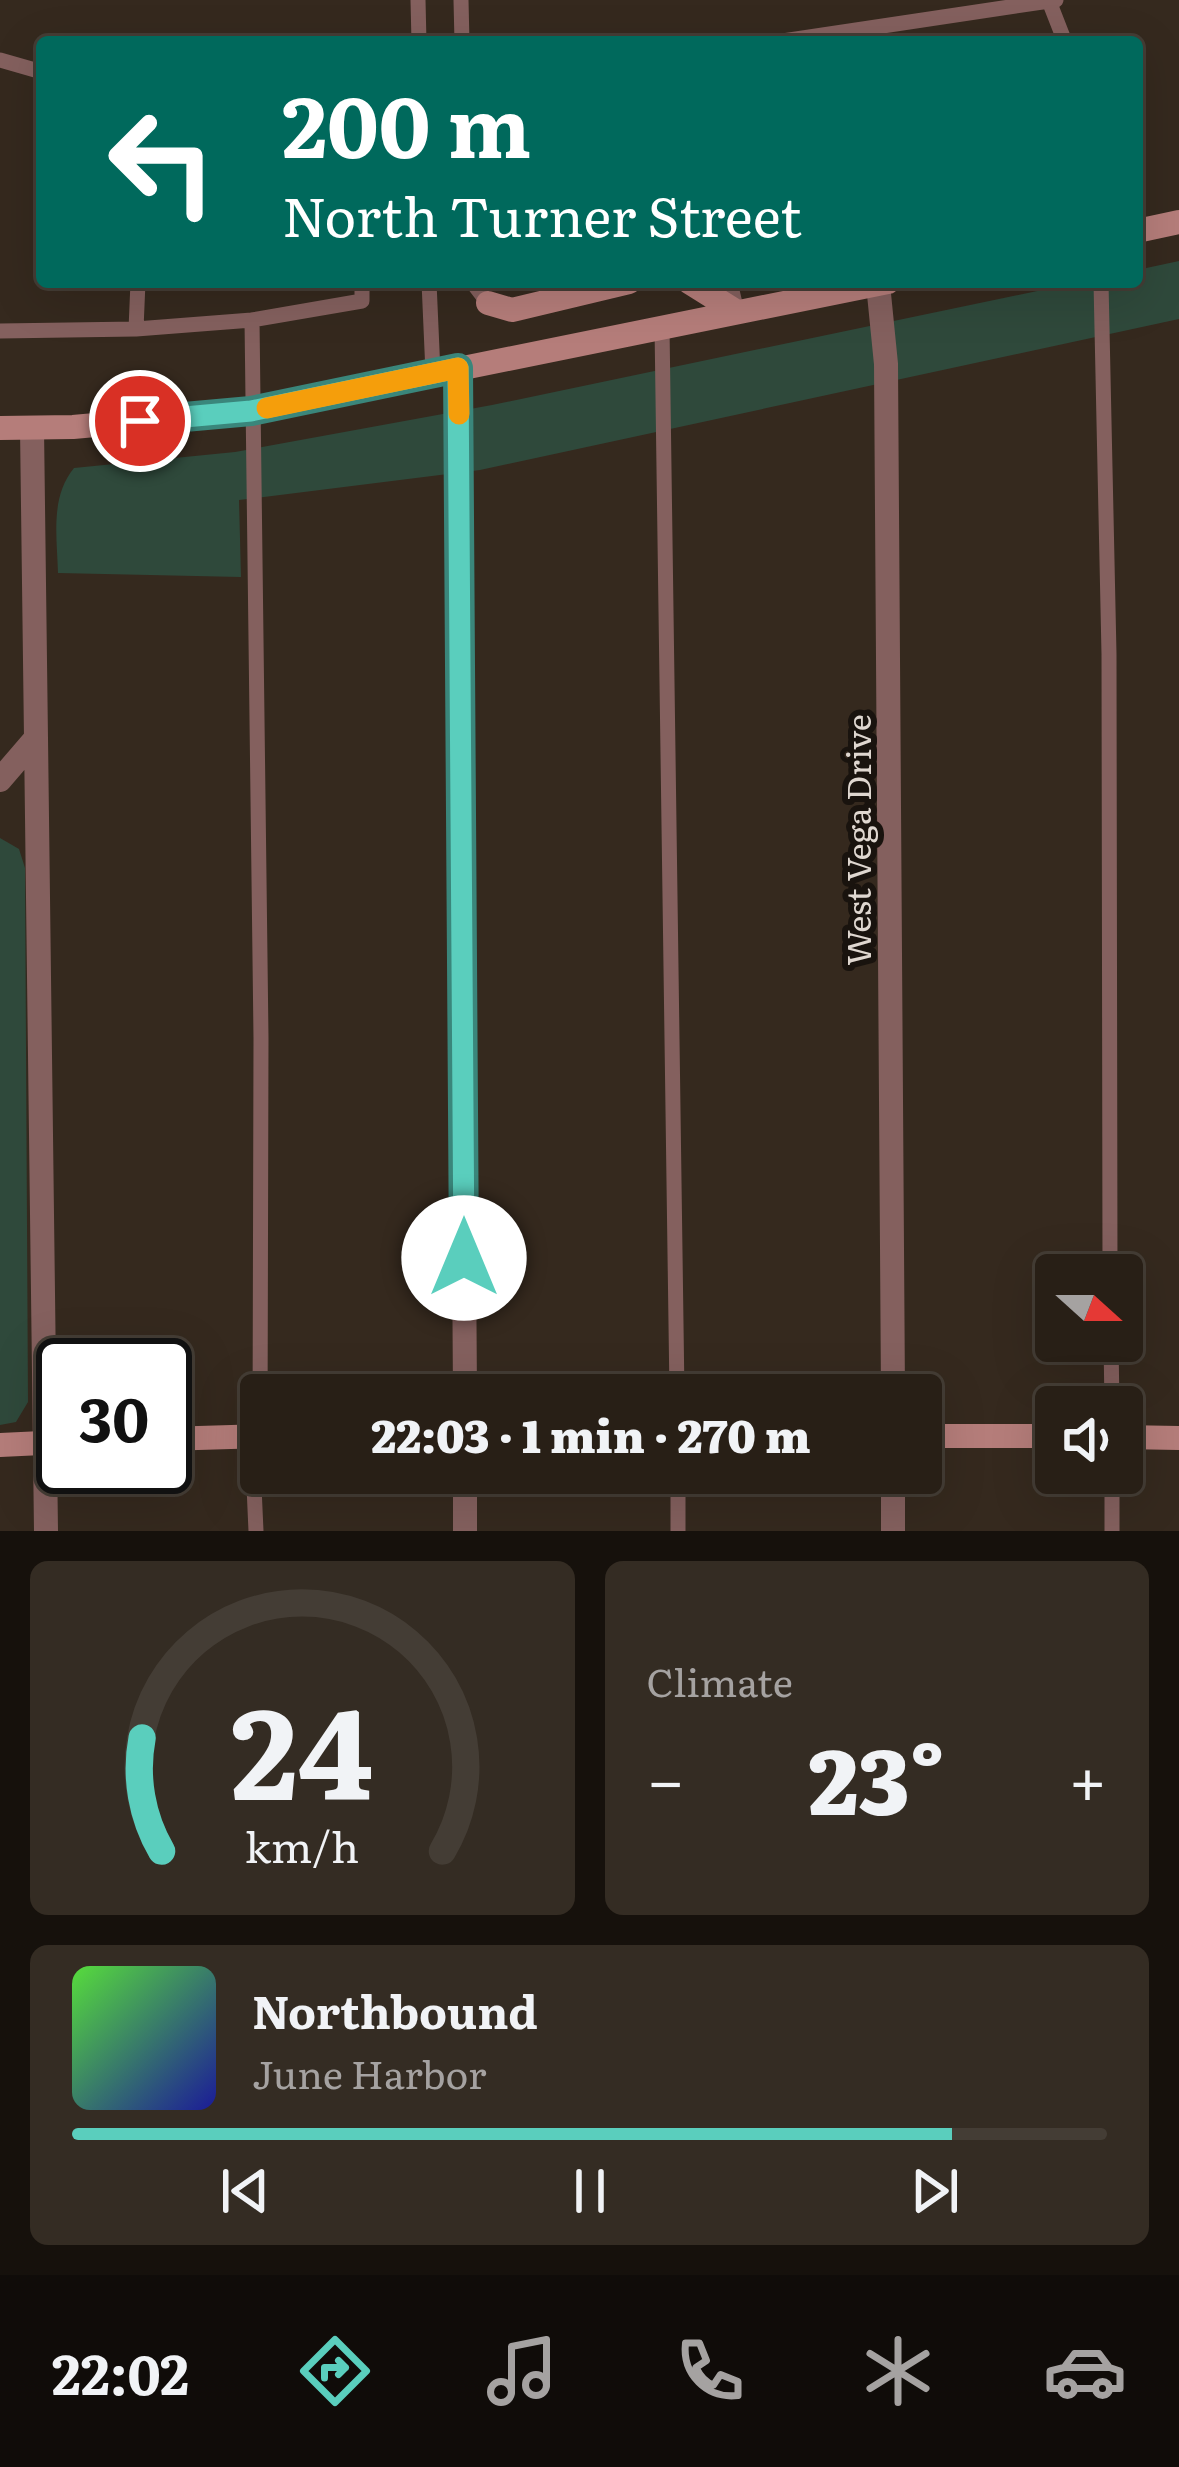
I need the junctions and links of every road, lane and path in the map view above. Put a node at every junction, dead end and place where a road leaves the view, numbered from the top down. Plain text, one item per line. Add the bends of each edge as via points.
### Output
1 (418, 0) edge
2 (461, 0) edge
3 (1052, 0) edge
4 (419, 36) edge
5 (462, 36) edge
6 (815, 36) edge
7 (1063, 36) edge
8 (0, 60) edge
9 (36, 70) edge
10 (1179, 222) edge
11 (1143, 230) edge
12 (138, 288) edge
13 (362, 288) edge
14 (430, 288) edge
15 (604, 288) edge
16 (699, 288) edge
17 (731, 288) edge
18 (883, 288) edge
19 (1101, 288) edge
20 (812, 289) edge
21 (480, 292) edge
22 (737, 311) junction
23 (252, 320) junction
24 (662, 326) junction
25 (136, 329) junction
26 (0, 331) edge
27 (446, 370) junction
28 (251, 411) junction
29 (0, 428) edge
30 (32, 428) junction
31 (36, 738) junction
32 (0, 780) edge
33 (1110, 1254) edge
34 (51, 1338) edge
35 (260, 1374) edge
36 (465, 1374) edge
37 (677, 1374) edge
38 (893, 1374) edge
39 (240, 1436) edge
40 (942, 1436) edge
41 (1035, 1436) edge
42 (192, 1437) edge
43 (1143, 1437) edge
44 (1179, 1438) edge
45 (36, 1443) edge
46 (0, 1445) edge
47 (49, 1494) edge
48 (255, 1494) edge
49 (465, 1494) edge
50 (678, 1494) edge
51 (893, 1494) edge
52 (1112, 1494) edge
53 (46, 1531) edge
54 (256, 1531) edge
55 (465, 1531) edge
56 (678, 1531) edge
57 (893, 1531) edge
58 (1112, 1531) edge

1 - 4 lane
2 - 5 lane
3 - 6 lane
3 - 7 lane
8 - 9 lane
10 - 11 main road
12 - 25 lane
13 - 23 lane via 362,301
14 - 27 lane
15 - 21 main road via 512,310
16 - 22 main road
17 - 22 lane
18 - 38 street, West Vega Drive
19 - 33 lane
20 - 22 main road
22 - 24 main road
23 - 25 lane
23 - 28 lane
24 - 27 main road
24 - 37 lane
25 - 26 lane
27 - 28 main road
27 - 36 street
28 - 30 main road
28 - 35 lane
29 - 30 main road
30 - 31 street
31 - 32 street
31 - 34 street
39 - 42 main road
40 - 41 main road
43 - 44 main road
45 - 46 main road
47 - 53 street
48 - 54 lane
49 - 55 street
50 - 56 lane
51 - 57 street
52 - 58 lane

